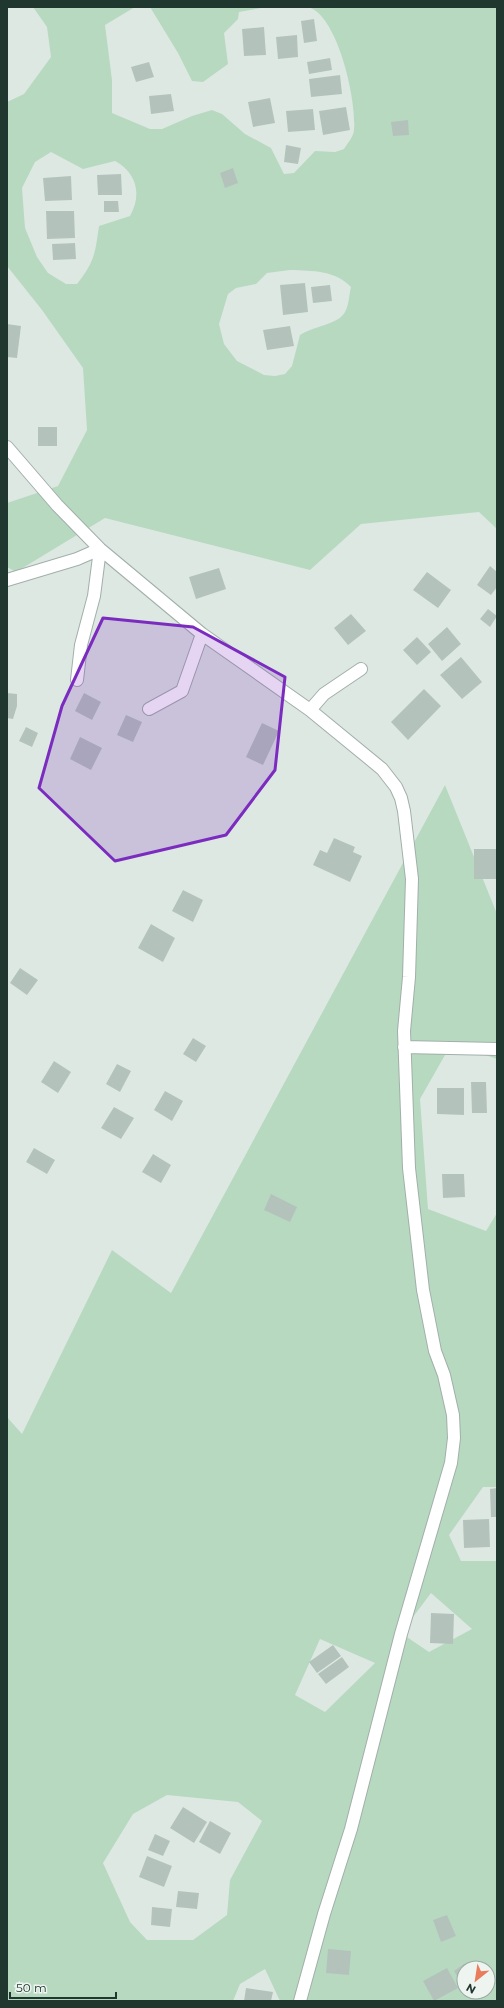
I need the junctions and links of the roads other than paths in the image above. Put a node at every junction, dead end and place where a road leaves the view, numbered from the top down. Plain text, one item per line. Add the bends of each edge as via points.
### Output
1 (7, 447) edge
2 (100, 548) junction
3 (7, 580) edge
4 (202, 634) junction
5 (361, 669) dead end
6 (77, 680) dead end
7 (149, 709) dead end
8 (310, 710) junction
9 (404, 1047) junction
10 (497, 1049) edge
11 (300, 2001) edge

1 - 2 street via 53,500
2 - 3 street
2 - 4 street
2 - 6 street via 94,596 81,645
4 - 7 street via 182,691
4 - 8 street
5 - 8 street via 324,694
8 - 9 street via 382,768 401,798 412,879
9 - 10 street
9 - 11 street via 409,1168 423,1290 435,1351 450,1397 454,1438 451,1463 401,1634 351,1829

